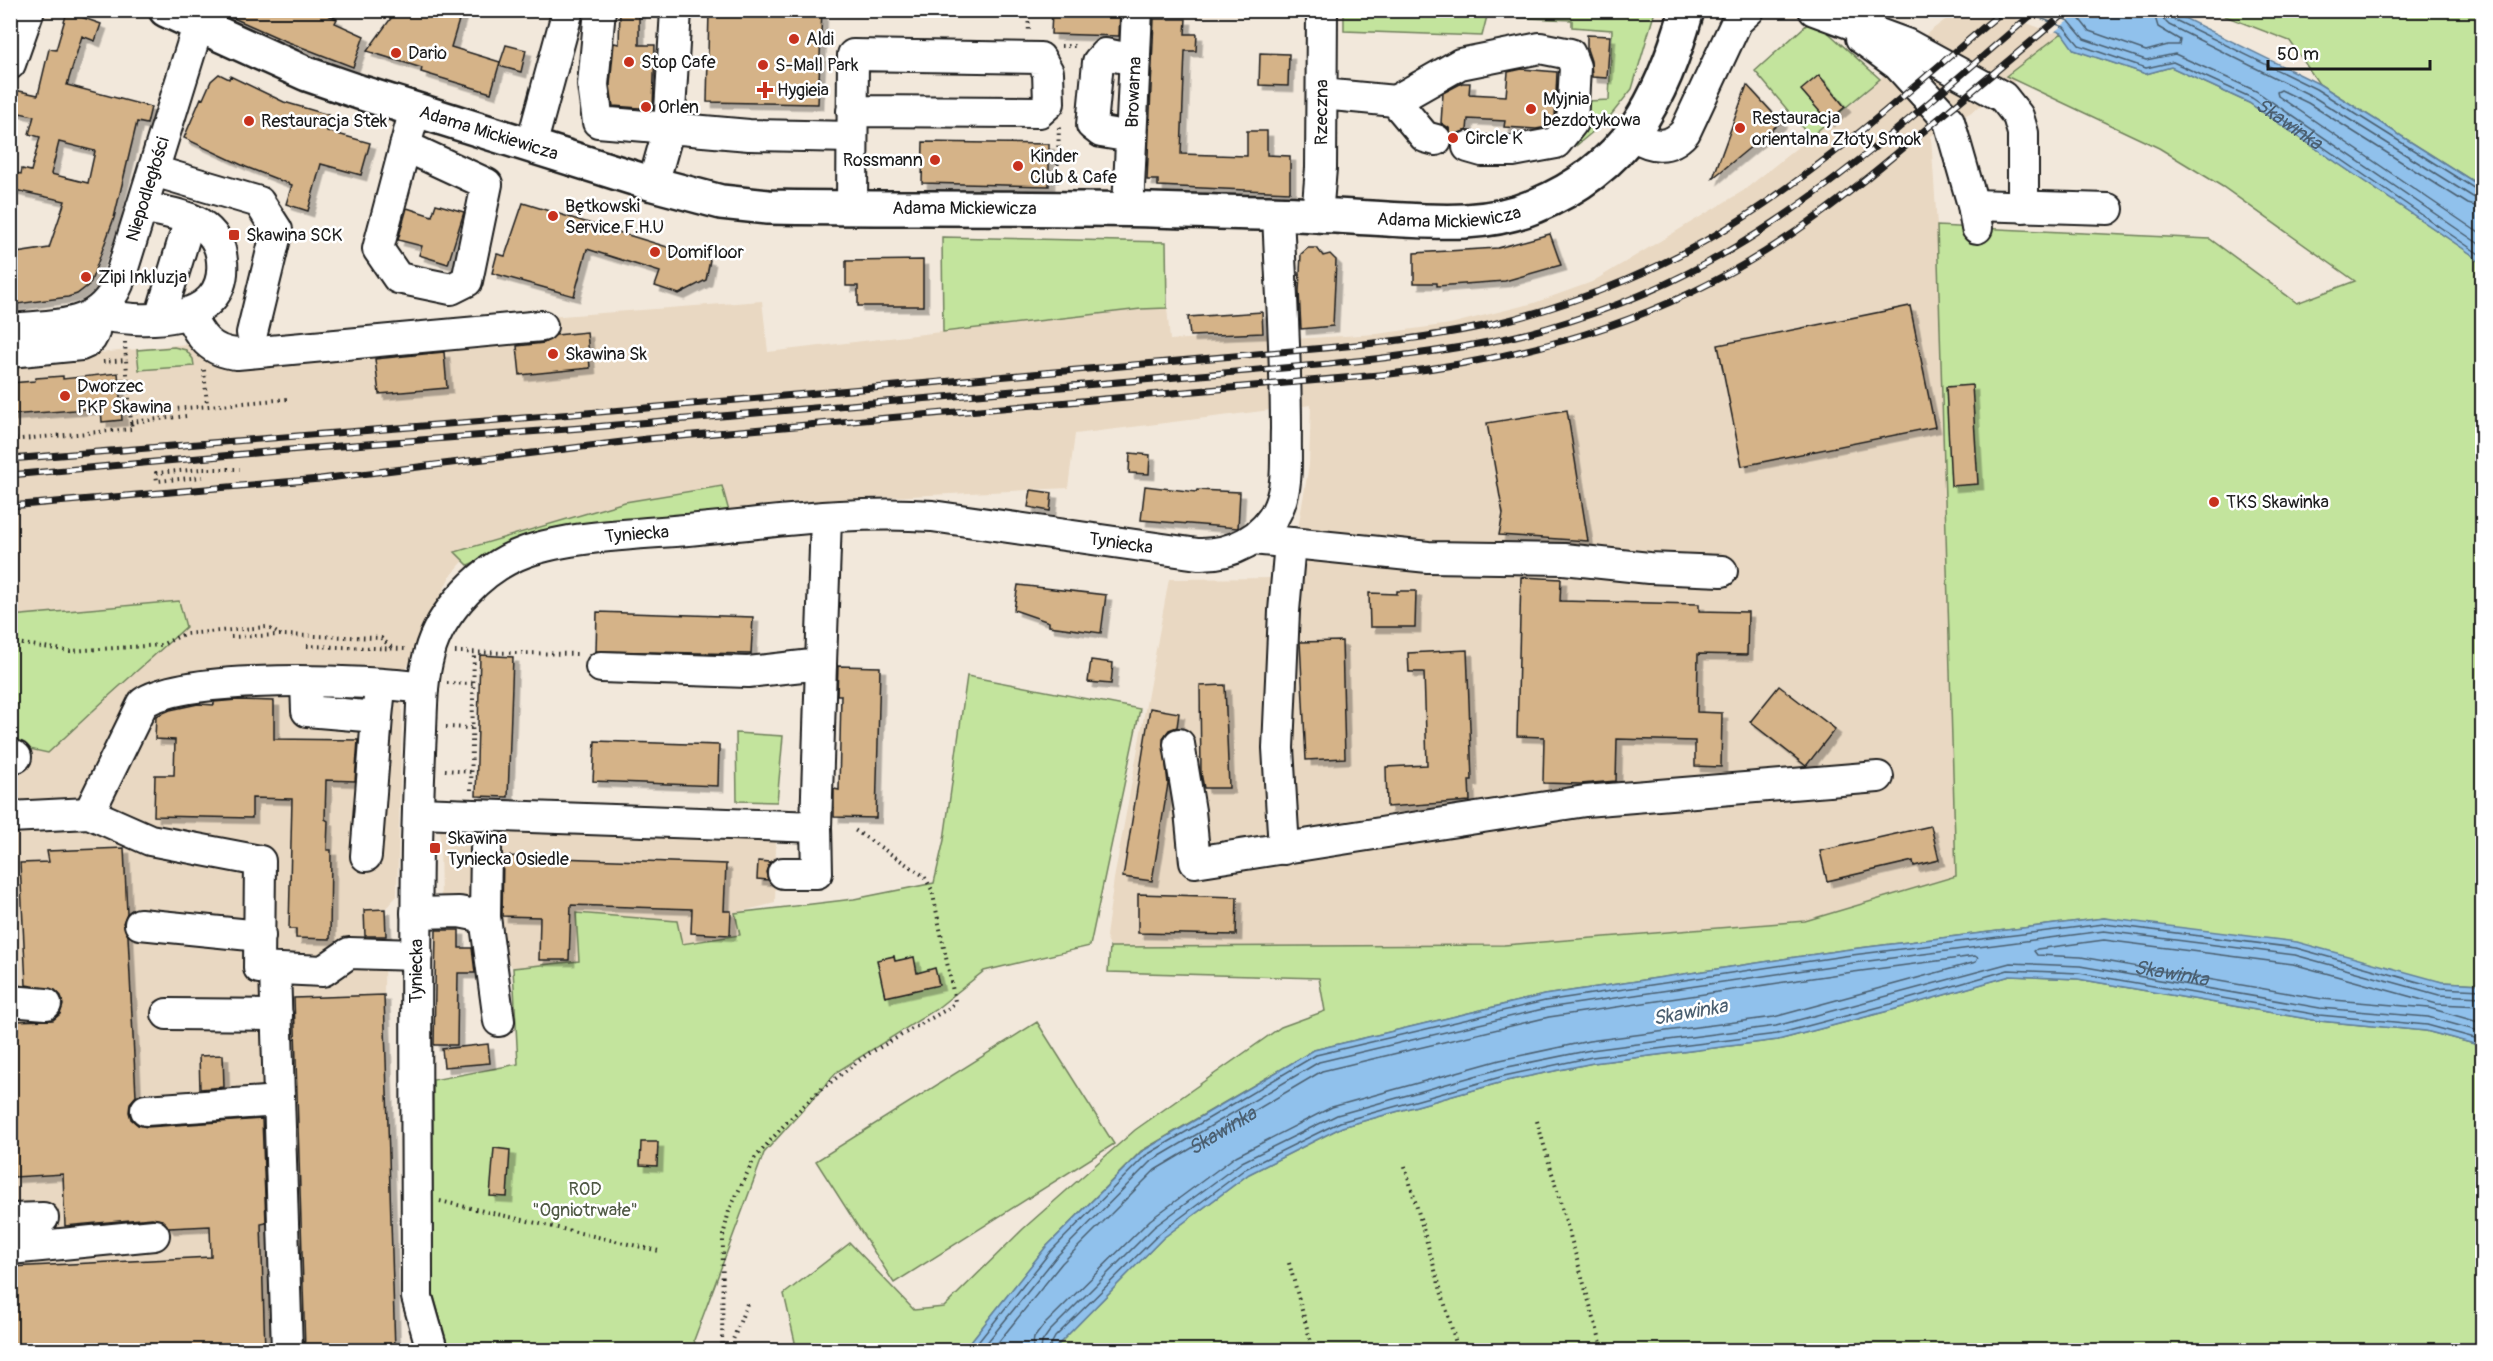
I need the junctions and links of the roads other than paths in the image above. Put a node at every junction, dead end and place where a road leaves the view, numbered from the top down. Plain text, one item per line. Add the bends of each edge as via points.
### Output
1 (29, 10) edge
2 (567, 10) edge
3 (600, 10) edge
4 (676, 10) edge
5 (1137, 10) edge
6 (1322, 10) edge
7 (1687, 10) edge
8 (1749, 10) edge
9 (155, 14) edge
10 (1823, 14) edge
11 (200, 18) edge
12 (1135, 60) junction
13 (10, 64) edge
14 (1322, 94) junction
15 (1395, 100) junction
16 (415, 109) junction
17 (852, 124) junction
18 (669, 128) junction
19 (1632, 135) junction
20 (1132, 137) junction
21 (1436, 140) dead end
22 (405, 146) junction
23 (531, 146) junction
24 (1468, 147) dead end
25 (153, 171) junction
26 (653, 184) junction
27 (142, 207) junction
28 (2023, 207) junction
29 (852, 208) junction
30 (2108, 209) dead end
31 (1128, 210) junction
32 (1278, 214) junction
33 (1317, 216) junction
34 (190, 219) junction
35 (96, 314) junction
36 (175, 316) junction
37 (542, 326) dead end
38 (10, 329) edge
39 (252, 333) dead end
40 (10, 352) edge
41 (826, 518) junction
42 (1253, 539) junction
43 (1290, 543) junction
44 (1722, 571) dead end
45 (821, 664) junction
46 (601, 667) road end
47 (381, 682) junction
48 (306, 683) junction
49 (423, 688) junction
50 (377, 717) junction
51 (1179, 744) dead end
52 (1878, 777) dead end
53 (89, 813) junction
54 (418, 813) junction
55 (13, 824) edge
56 (816, 827) junction
57 (486, 849) dead end
58 (1284, 849) junction
59 (366, 856) dead end
60 (783, 873) dead end
61 (416, 913) junction
62 (485, 917) junction
63 (140, 924) dead end
64 (260, 936) junction
65 (417, 955) junction
66 (275, 969) junction
67 (10, 1001) edge
68 (46, 1004) dead end
69 (167, 1014) dead end
70 (277, 1015) junction
71 (499, 1021) dead end
72 (279, 1101) junction
73 (146, 1110) dead end
74 (43, 1218) dead end
75 (10, 1219) edge
76 (153, 1235) dead end
77 (10, 1249) edge
78 (287, 1350) edge
79 (432, 1350) edge

1 - 13 street
2 - 23 street
3 - 18 street via 593,86 598,122
4 - 18 street
5 - 12 street, Browarna
6 - 14 street, Rzeczna
7 - 19 main road, Adama Mickiewicza via 1664,79
8 - 19 street via 1737,21 1678,140 1659,146
9 - 11 main road, Adama Mickiewicza
10 - 28 street via 1906,44 2003,98 2018,116 2023,133
10 - 28 street via 1898,65 1949,121 1975,217
11 - 16 main road, Adama Mickiewicza via 307,74
11 - 25 street, Niepodległości
12 - 20 street, Browarna
12 - 20 street via 1106,54 1098,62 1092,125 1101,132
14 - 15 street
14 - 33 street, Rzeczna
15 - 21 street via 1425,137
15 - 24 street via 1460,64 1540,48 1570,54 1575,67 1572,123 1556,143 1513,151
16 - 22 street
16 - 23 main road, Adama Mickiewicza
17 - 17 street via 853,55 1040,58 1048,72 1049,103 1039,112
17 - 18 street via 749,135
17 - 29 street
18 - 26 street
19 - 33 main road, Adama Mickiewicza via 1578,183 1508,216 1451,223
20 - 31 street, Browarna
22 - 22 street via 378,249 398,278 451,289 467,281 487,184
23 - 26 main road, Adama Mickiewicza
25 - 27 street, Niepodległości
25 - 39 street via 259,202 277,230
26 - 29 main road, Adama Mickiewicza via 743,205
27 - 34 street
27 - 35 street, Niepodległości via 118,284
28 - 30 street
29 - 31 main road, Adama Mickiewicza
31 - 32 main road, Adama Mickiewicza
32 - 33 main road, Adama Mickiewicza
32 - 42 street, Tyniecka via 1285,473 1279,507
34 - 36 street
34 - 36 street via 218,243 220,282 203,305
35 - 36 street via 124,320
35 - 38 street via 80,321
35 - 40 street via 94,334 88,342
36 - 37 street via 204,341 221,351 237,354
41 - 42 street, Tyniecka via 932,516 1198,554 1227,551
41 - 45 street
41 - 49 street, Tyniecka via 632,535 527,552 496,567 468,590 443,622 429,652
42 - 43 street
43 - 44 street via 1428,557 1564,560
43 - 58 street via 1278,748
45 - 46 street via 748,672
45 - 56 street
47 - 48 street
47 - 49 street
47 - 50 street
48 - 50 street via 307,711
48 - 53 street via 228,683 154,696 143,704
49 - 54 street, Tyniecka
50 - 59 street
51 - 58 street via 1196,862
52 - 58 street via 1585,801
53 - 55 street
53 - 64 street via 150,840 260,861
54 - 56 street
54 - 61 street, Tyniecka
56 - 60 street via 817,873
57 - 62 street
61 - 62 street via 459,912
61 - 65 street, Tyniecka
62 - 71 street
63 - 64 street
64 - 66 street via 260,968
65 - 66 street via 349,953 323,971
65 - 79 street, Tyniecka via 417,1297
66 - 70 street
67 - 68 street
69 - 70 street
70 - 72 street
72 - 73 street
72 - 78 street
74 - 75 street
76 - 77 street

